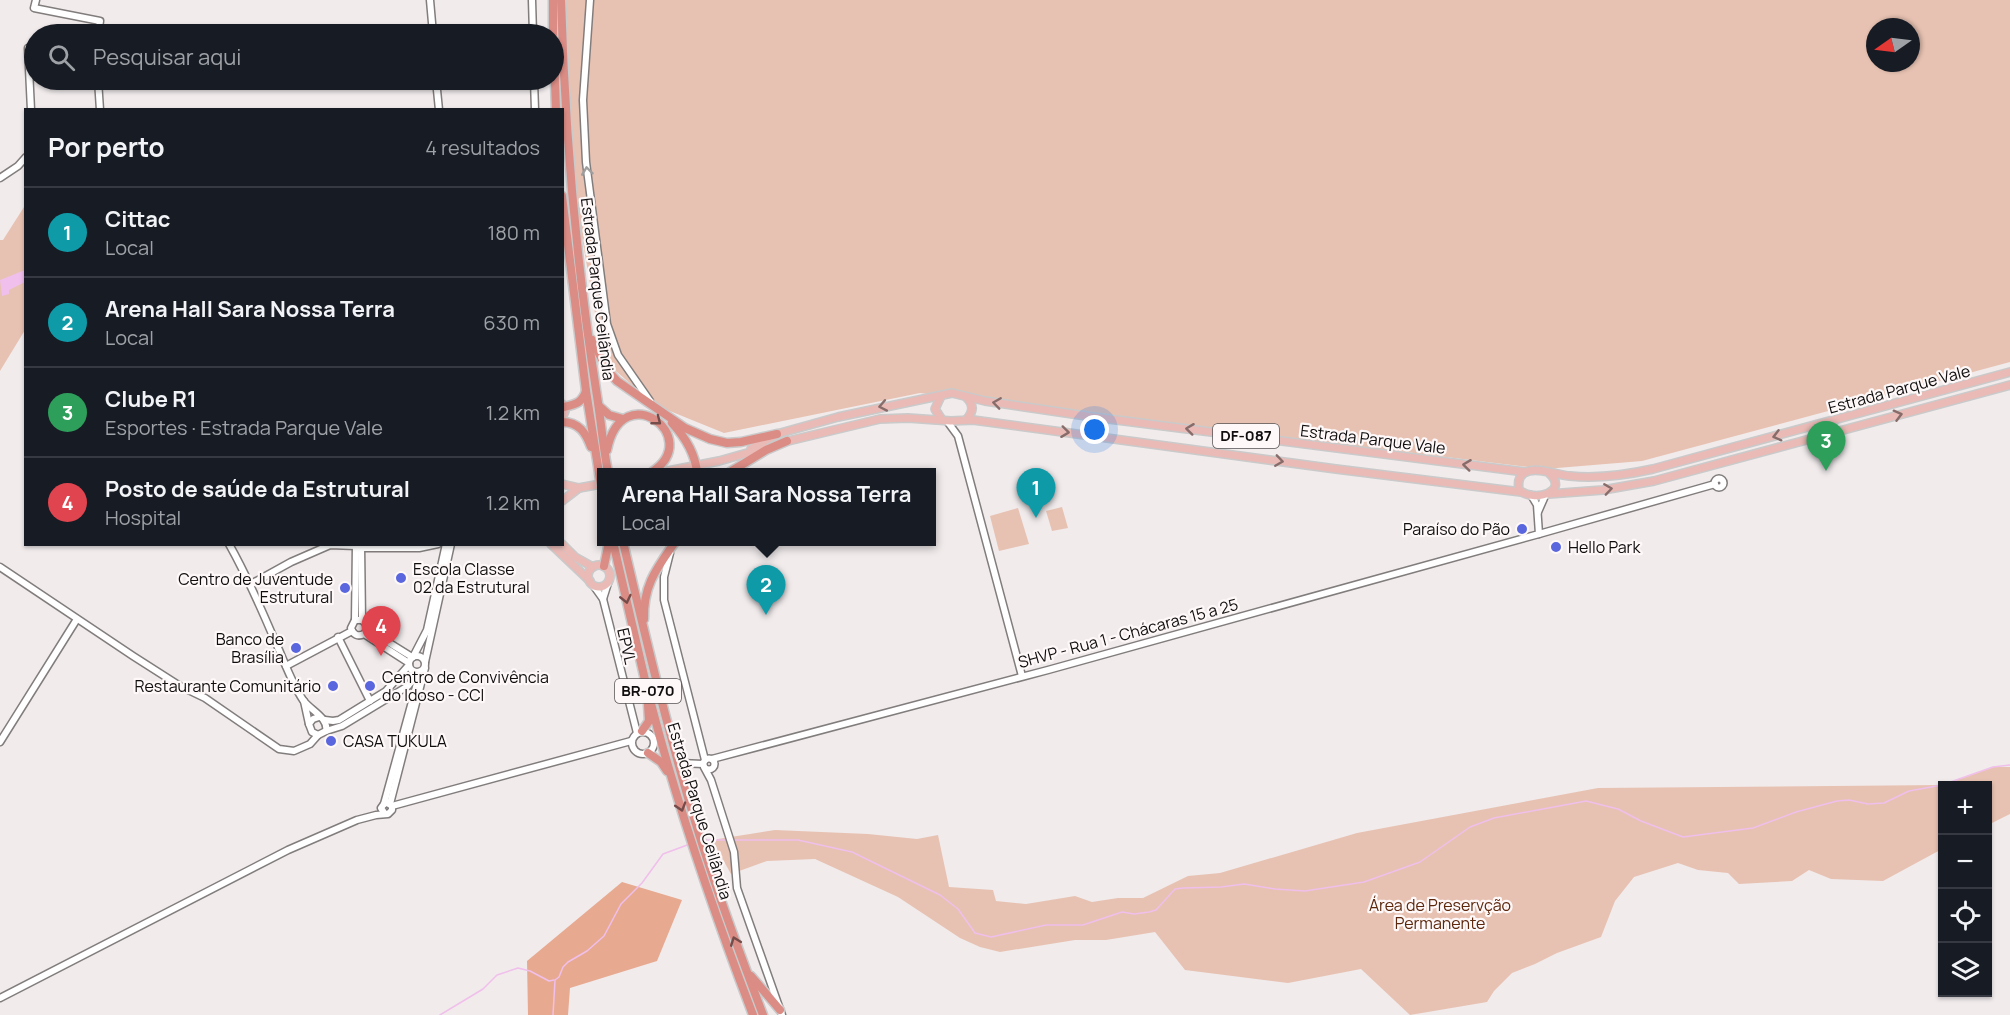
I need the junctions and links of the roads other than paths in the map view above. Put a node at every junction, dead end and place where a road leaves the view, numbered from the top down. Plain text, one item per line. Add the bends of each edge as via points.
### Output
1 (36, 0) edge
2 (430, 0) edge
3 (532, 0) edge
4 (553, 0) edge
5 (561, 0) edge
6 (590, 0) edge
7 (100, 24) edge
8 (432, 24) edge
9 (533, 24) edge
10 (553, 24) edge
11 (562, 24) edge
12 (564, 78) edge
13 (30, 90) edge
14 (99, 90) edge
15 (437, 90) edge
16 (534, 90) edge
17 (555, 90) edge
18 (31, 108) edge
19 (100, 108) edge
20 (439, 108) edge
21 (535, 108) edge
22 (556, 108) edge
23 (24, 159) edge
24 (0, 178) edge
25 (564, 212) edge
26 (586, 327) junction
27 (2010, 372) edge
28 (2010, 385) edge
29 (586, 391) junction
30 (941, 396) junction
31 (967, 398) junction
32 (652, 404) junction
33 (598, 405) junction
34 (564, 406) edge
35 (1874, 410) junction
36 (623, 419) junction
37 (564, 420) edge
38 (966, 420) junction
39 (945, 421) junction
40 (1877, 421) junction
41 (777, 434) junction
42 (958, 436) junction
43 (787, 441) junction
44 (739, 456) junction
45 (601, 457) junction
46 (1716, 466) junction
47 (600, 468) edge
48 (607, 468) edge
49 (657, 468) edge
50 (696, 468) edge
51 (699, 468) edge
52 (737, 468) edge
53 (1525, 472) junction
54 (1549, 473) junction
55 (564, 484) edge
56 (597, 485) edge
57 (579, 488) junction
58 (1521, 492) junction
59 (1531, 495) junction
60 (1547, 495) junction
61 (564, 499) edge
62 (1538, 513) junction
63 (1539, 534) junction
64 (230, 546) edge
65 (328, 546) edge
66 (358, 546) edge
67 (428, 546) edge
68 (446, 546) edge
69 (451, 546) edge
70 (553, 546) edge
71 (563, 546) edge
72 (610, 546) edge
73 (612, 546) edge
74 (624, 546) edge
75 (672, 546) edge
76 (673, 546) edge
77 (604, 566) junction
78 (0, 567) edge
79 (593, 567) junction
80 (592, 583) junction
81 (608, 583) junction
82 (251, 584) junction
83 (603, 599) junction
84 (77, 619) junction
85 (359, 620) junction
86 (352, 631) junction
87 (366, 631) junction
88 (644, 634) junction
89 (338, 637) junction
90 (411, 660) junction
91 (286, 666) junction
92 (422, 668) junction
93 (1022, 676) junction
94 (645, 681) junction
95 (408, 686) junction
96 (417, 687) junction
97 (304, 701) junction
98 (370, 701) junction
99 (322, 718) junction
100 (309, 724) junction
101 (326, 731) junction
102 (640, 732) junction
103 (315, 734) junction
104 (631, 741) junction
105 (0, 742) edge
106 (648, 753) junction
107 (680, 763) junction
108 (709, 764) junction
109 (673, 783) junction
110 (388, 807) junction
111 (695, 837) junction
112 (701, 854) junction
113 (745, 968) junction
114 (0, 998) edge
115 (781, 1013) edge
116 (753, 1015) edge
117 (763, 1015) edge

1 - 7 street via 34,8 100,21
2 - 8 street
3 - 9 street
4 - 10 highway
5 - 11 highway, Estrada Parque Ceilândia
32 -> 6 street via 618,355 607,324 586,162 583,100
12 - 26 highway, Estrada Parque Ceilândia via 571,192
13 - 18 street
14 - 19 street
15 - 20 street
16 - 21 street
17 - 22 highway
23 - 24 street
25 - 29 highway, Estrada Parque Ceilândia
26 - 32 highway via 608,371
26 - 33 highway, Estrada Parque Ceilândia
27 - 35 main road, Estrada Parque Vale / DF-087
40 -> 28 main road, Estrada Parque Vale / DF-087
29 - 34 highway via 578,404
29 - 45 highway, Estrada Parque Ceilândia
30 - 31 main road, DF-087 via 952,393
30 - 39 main road via 935,409
30 -> 41 main road, DF-087 via 855,412
31 - 38 main road via 972,407
53 -> 31 main road, Estrada Parque Vale / DF-087
32 - 41 highway via 710,440 741,442
32 - 50 highway via 680,431
33 - 36 highway via 609,415
33 - 45 highway, Estrada Parque Ceilândia
35 - 40 main road
35 -> 54 main road, Estrada Parque Vale / DF-087 via 1629,474 1591,477
36 - 45 highway
36 -> 49 highway via 636,414 659,421 669,439 667,455
37 - 45 highway via 583,430
38 - 39 main road, DF-087
38 - 42 street
38 -> 58 main road, Estrada Parque Vale / DF-087
39 - 42 street
39 - 43 main road, DF-087 via 880,419
40 - 46 main road, Estrada Parque Vale / DF-087
41 - 44 main road, DF-087
42 - 93 street
43 - 44 main road, DF-087
43 - 52 highway
44 - 51 main road, DF-087
45 - 47 highway, Estrada Parque Ceilândia, bridge
45 - 48 highway, Estrada Parque Ceilândia
60 -> 46 main road, Estrada Parque Vale / DF-087 via 1654,482
46 - 63 street, SHVP - Rua 1 - Chácaras 15 a 25 via 1717,481
53 - 54 main road, DF-087
53 - 58 main road via 1519,483
54 - 60 main road via 1555,482
55 - 57 main road
56 - 57 main road
57 - 61 main road
58 - 59 main road, DF-087
59 - 60 main road, DF-087
59 - 62 street
60 - 62 street
62 - 63 street
63 - 93 street, SHVP - Rua 1 - Chácaras 15 a 25
64 - 82 street
65 - 82 street
66 - 67 street
66 - 85 street
68 - 90 street via 427,630
69 - 92 street
70 - 80 main road, EPVL
71 - 79 main road
72 - 77 highway
73 -> 94 highway, Estrada Parque Ceilândia / BR-070
74 - 88 highway, Estrada Parque Ceilândia / BR-070
75 - 88 highway via 647,588
76 - 108 street via 665,567 664,600
77 - 79 main road
77 - 81 main road via 610,573
78 - 84 street
79 - 80 main road via 589,573
80 - 81 main road
80 - 83 street, EPVL
81 - 83 street
82 - 91 street
83 - 102 street, EPVL
84 - 103 street via 279,749 294,751 310,744
84 - 105 street
85 - 86 street via 351,624
85 - 87 street via 366,623
86 - 87 street via 357,635
86 - 89 street
87 - 90 street
88 - 107 highway, Estrada Parque Ceilândia / BR-070
89 - 91 street
89 - 98 street
90 - 92 street via 412,670
90 - 92 street via 419,656
90 - 98 street via 391,687
91 - 97 street
92 - 95 street
92 - 96 street
92 - 110 street
93 - 108 street, SHVP - Rua 1 - Chácaras 15 a 25 via 725,755
94 - 102 highway via 649,721
94 - 109 highway, Estrada Parque Ceilândia / BR-070
95 - 96 street
95 - 101 street via 342,726
96 - 110 street
97 - 99 street
97 - 100 street
98 - 99 street via 339,720
99 - 100 street via 313,718
99 - 101 street
100 - 103 street
101 - 103 street
102 - 104 street
102 - 106 street via 649,734 653,740
104 - 106 street via 635,751
104 - 110 street
106 - 109 highway via 661,762
107 - 108 street
107 - 111 highway, Estrada Parque Ceilândia / BR-070
108 - 115 street via 734,852 737,888
109 -> 111 highway, Estrada Parque Ceilândia / BR-070
110 - 114 street via 288,850
111 - 112 highway, Estrada Parque Ceilândia / BR-070
113 -> 112 highway, Estrada Parque Ceilândia / BR-070
112 - 116 highway, Estrada Parque Ceilândia / BR-070 via 720,929
113 - 115 highway
113 - 117 highway, Estrada Parque Ceilândia / BR-070

